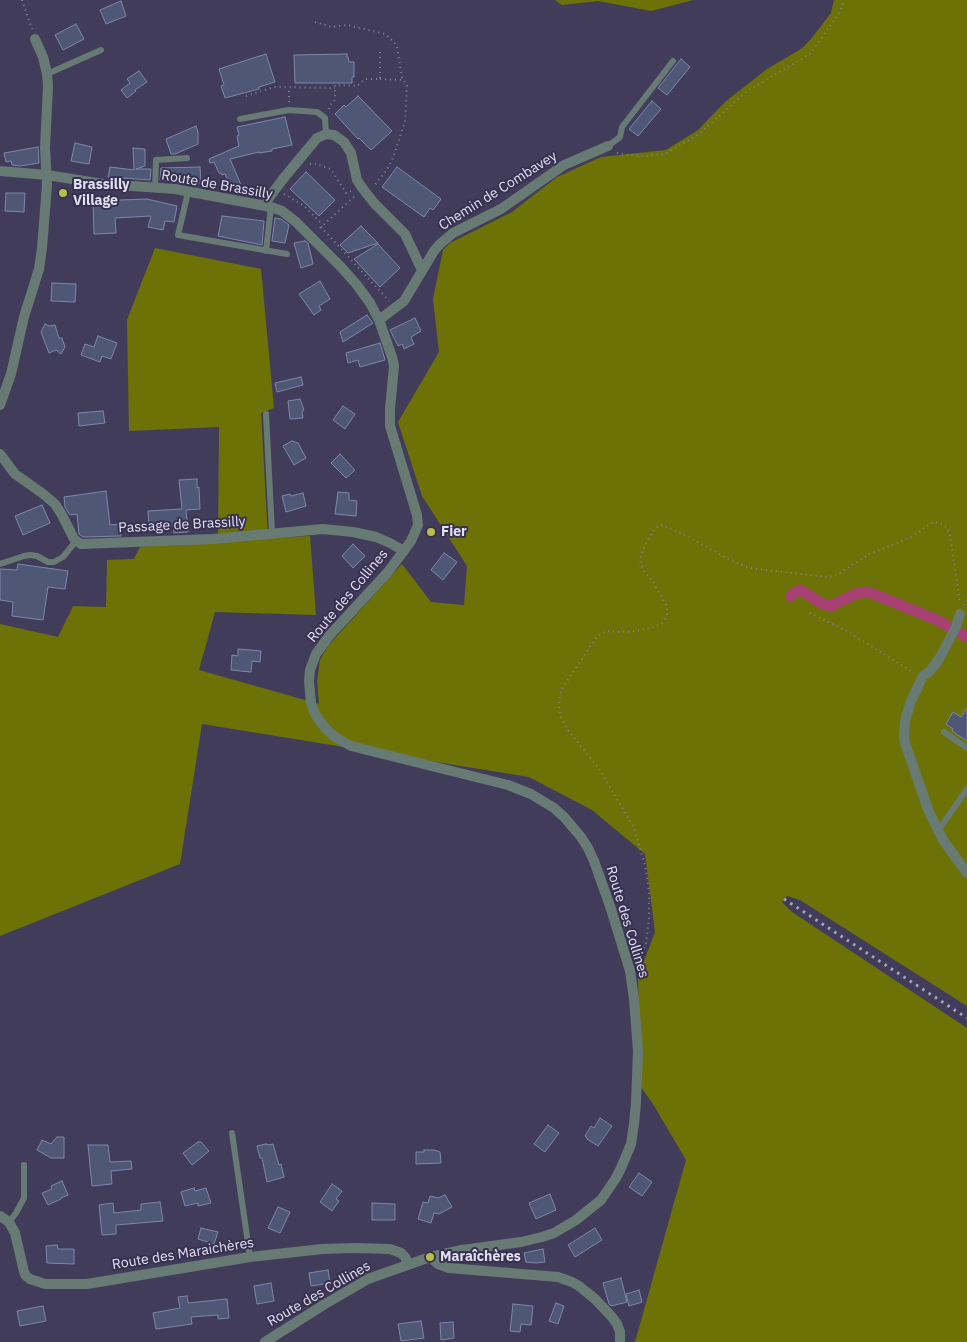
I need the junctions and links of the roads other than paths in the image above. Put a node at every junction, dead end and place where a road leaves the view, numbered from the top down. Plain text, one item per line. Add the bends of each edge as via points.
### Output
1 (35, 39) road end
2 (101, 50) dead end
3 (673, 61) dead end
4 (47, 74) junction
5 (240, 119) dead end
6 (326, 134) junction
7 (608, 146) joint
8 (187, 158) dead end
9 (0, 171) edge
10 (47, 175) junction
11 (155, 188) junction
12 (188, 192) junction
13 (269, 206) junction
14 (266, 250) junction
15 (287, 254) dead end
16 (422, 270) junction
17 (379, 320) junction
18 (0, 405) edge
19 (266, 414) dead end
20 (0, 454) edge
21 (272, 533) junction
22 (76, 541) junction
23 (404, 551) junction
24 (0, 564) edge
25 (960, 614) road end
26 (944, 732) dead end
27 (967, 748) edge
28 (967, 790) edge
29 (938, 831) junction
30 (967, 873) edge
31 (232, 1133) dead end
32 (24, 1165) dead end
33 (0, 1216) edge
34 (9, 1222) junction
35 (250, 1257) junction
36 (430, 1257) junction
37 (408, 1264) junction
38 (265, 1342) edge
39 (620, 1342) edge

1 - 4 street
2 - 4 lane
3 - 7 lane via 622,127 620,137
4 - 10 street
5 - 6 lane via 289,110 317,112 324,118
6 - 13 street via 317,138 276,188 268,199
6 - 16 street via 344,142 351,152 360,191 405,234
7 - 16 street, Chemin de Combavey via 570,162 501,209 454,233 440,244
8 - 11 lane via 156,160
9 - 10 street, Route de Brassilly
10 - 11 street, Route de Brassilly
10 - 18 street via 39,269
11 - 12 street, Route de Brassilly
12 - 13 street, Route de Brassilly
12 - 14 lane via 178,235
13 - 14 lane
13 - 17 street, Route de Brassilly via 289,216 341,267 370,303
14 - 15 lane
16 - 17 street, Chemin de Combavey via 404,302
17 - 23 street, Route de Brassilly via 394,366 390,426 418,521
19 - 21 lane
20 - 22 street via 15,474 55,504
21 - 22 street, Passage de Brassilly via 143,542 84,544
21 - 23 street, Passage de Brassilly via 323,529 353,532 383,540
22 - 24 lane via 54,562 30,555
23 - 36 street, Route des Collines via 316,654 309,681 314,712 335,737 358,749 508,785 531,794 564,817 588,848 611,909 630,971 638,1051 631,1144 616,1178 594,1206 576,1220 542,1237
25 - 29 street via 939,659 922,678 904,721 905,743 928,812
26 - 27 lane
28 - 29 lane
29 - 30 street
31 - 35 lane
32 - 34 lane via 24,1198
33 - 34 street
34 - 35 street, Route des Maraichères via 26,1276 45,1284 87,1284
35 - 37 street, Route des Maraichères via 322,1249 383,1248 401,1253
36 - 37 street, Route des Collines
36 - 39 street via 449,1268 558,1277 572,1282 595,1299 618,1324
37 - 38 street, Route des Collines via 351,1288

